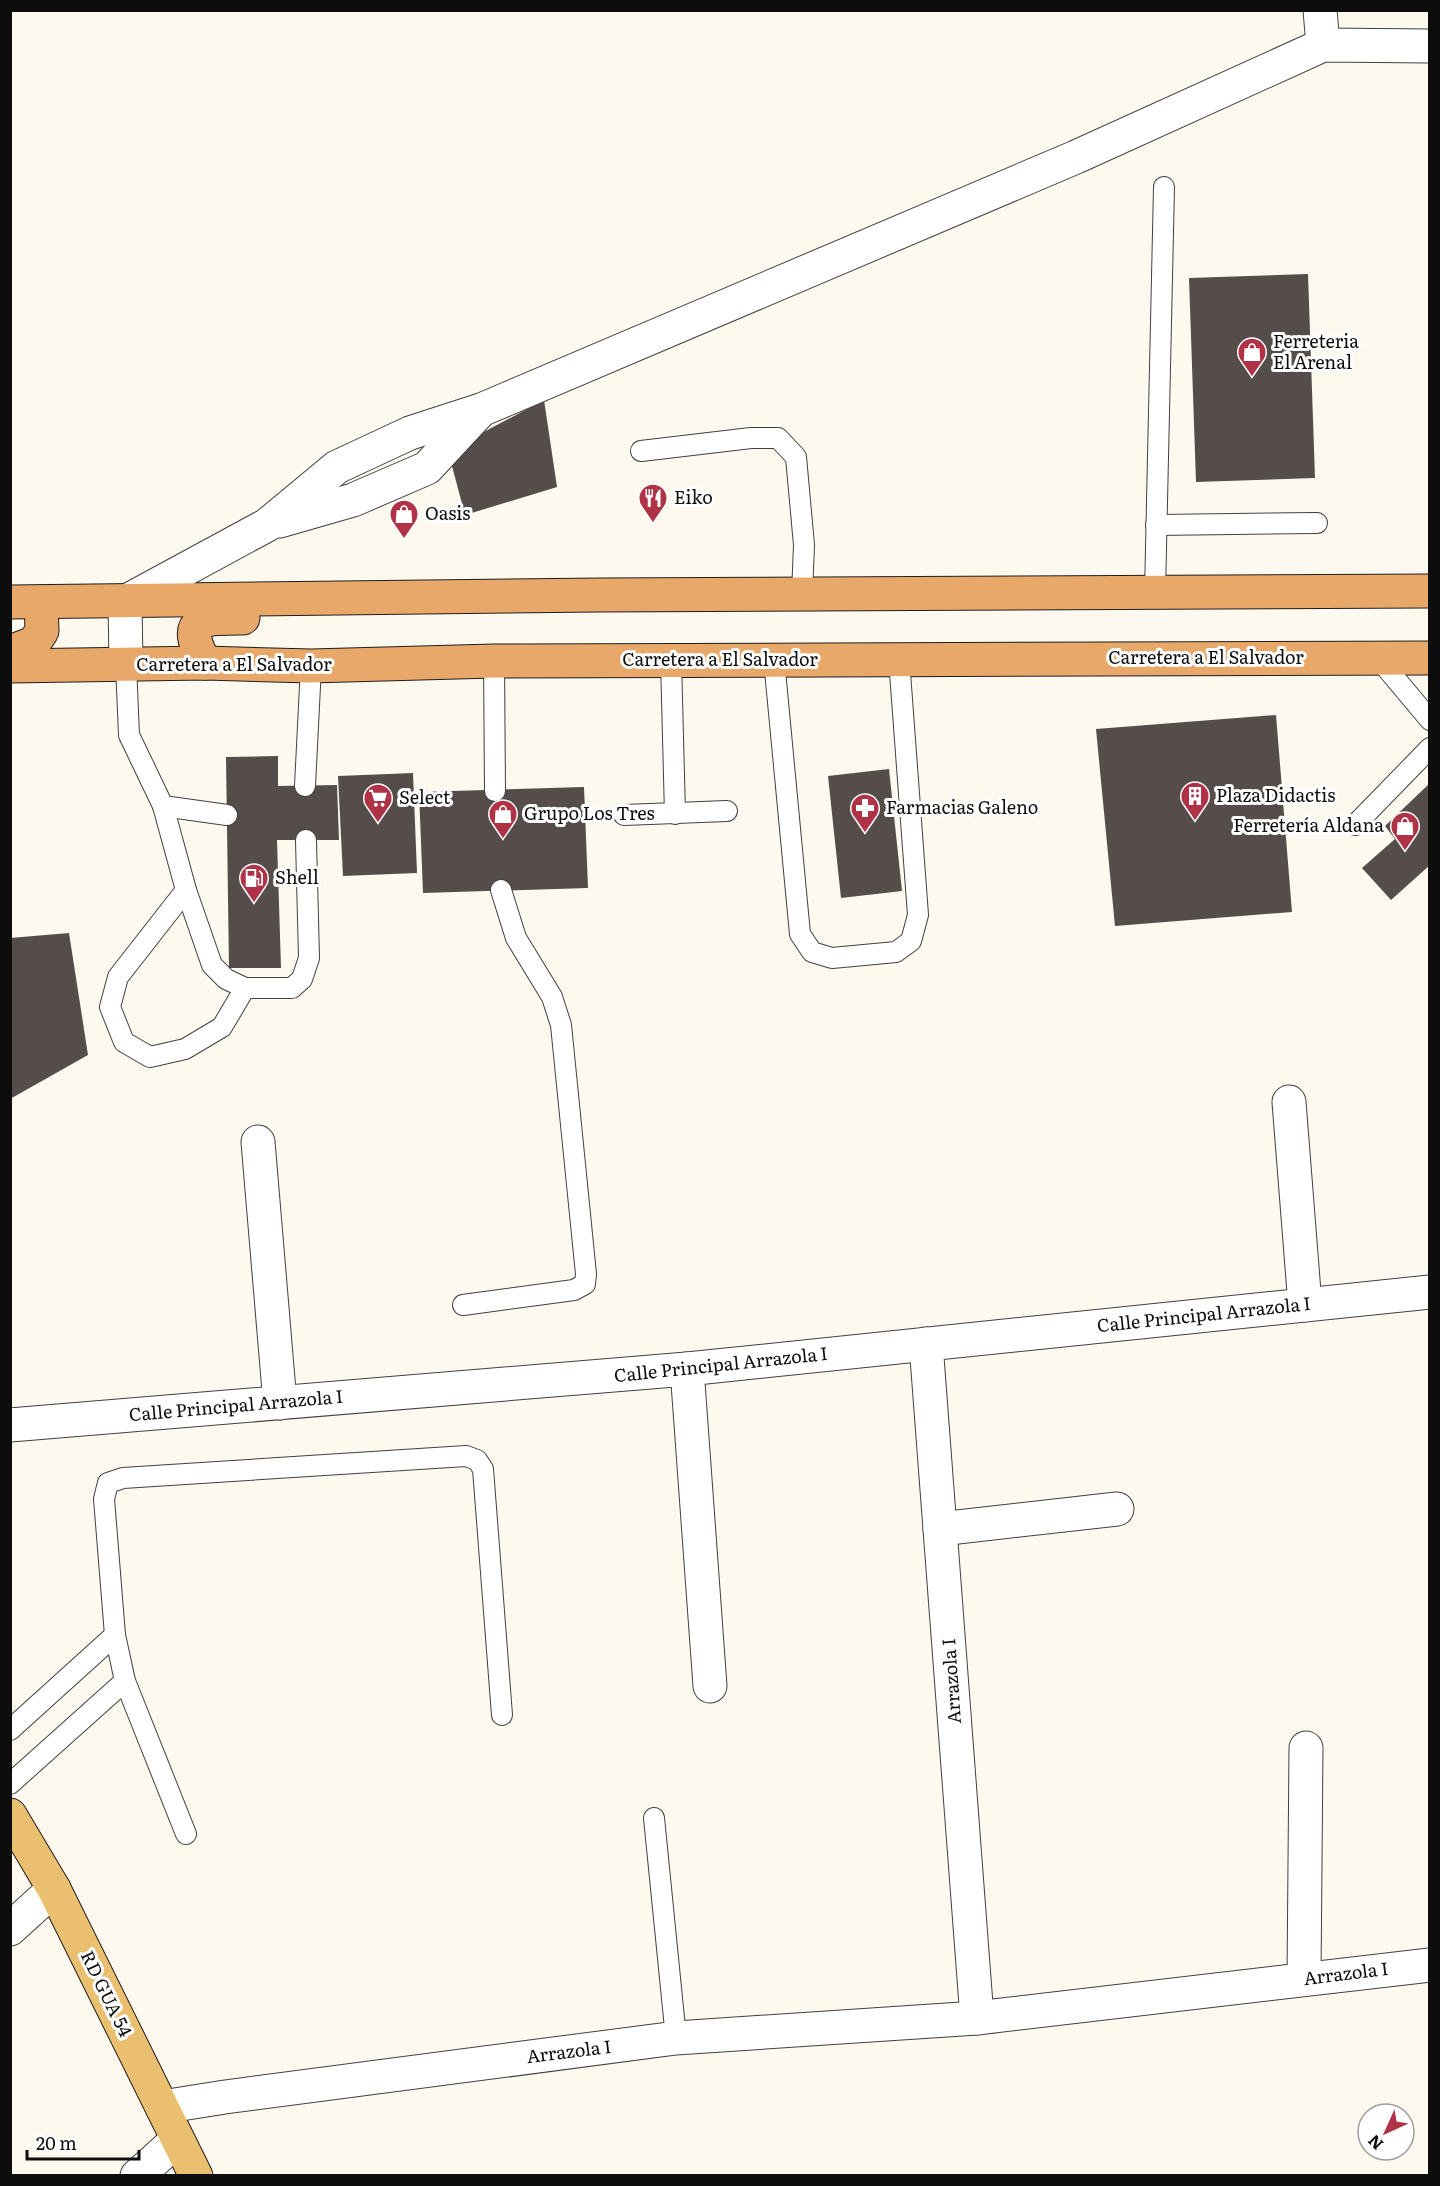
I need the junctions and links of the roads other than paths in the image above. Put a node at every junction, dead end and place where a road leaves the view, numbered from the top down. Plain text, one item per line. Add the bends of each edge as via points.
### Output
1 (1320, 10) edge
2 (1323, 45) junction
3 (1430, 46) edge
4 (1164, 187) dead end
5 (641, 451) dead end
6 (1317, 523) dead end
7 (1156, 525) junction
8 (1430, 591) edge
9 (1155, 593) junction
10 (599, 595) junction
11 (802, 595) junction
12 (26, 602) edge
13 (125, 602) junction
14 (10, 652) edge
15 (1378, 658) junction
16 (899, 659) junction
17 (671, 660) junction
18 (774, 660) junction
19 (494, 661) junction
20 (205, 663) junction
21 (1426, 663) edge
22 (126, 665) junction
23 (10, 666) edge
24 (311, 666) junction
25 (1430, 720) edge
26 (1430, 748) edge
27 (304, 786) dead end
28 (495, 791) dead end
29 (163, 806) junction
30 (727, 811) dead end
31 (675, 814) junction
32 (227, 815) dead end
33 (624, 815) dead end
34 (1355, 825) dead end
35 (306, 840) dead end
36 (186, 890) junction
37 (501, 890) dead end
38 (245, 988) junction
39 (1289, 1102) dead end
40 (258, 1142) dead end
41 (1430, 1292) edge
42 (463, 1305) dead end
43 (1305, 1305) junction
44 (926, 1344) junction
45 (687, 1369) junction
46 (279, 1403) junction
47 (10, 1425) edge
48 (1117, 1509) dead end
49 (940, 1529) junction
50 (115, 1635) junction
51 (125, 1681) junction
52 (710, 1686) dead end
53 (501, 1715) dead end
54 (10, 1730) edge
55 (1306, 1748) dead end
56 (10, 1784) edge
57 (10, 1815) edge
58 (654, 1818) dead end
59 (186, 1834) dead end
60 (54, 1889) junction
61 (10, 1929) edge
62 (1430, 1965) edge
63 (1304, 1979) junction
64 (977, 2018) junction
65 (676, 2038) junction
66 (162, 2107) junction
67 (177, 2140) junction
68 (137, 2175) edge
69 (196, 2175) edge

1 - 2 street
2 - 3 street
2 - 13 street via 1076,157 481,410 427,468 353,500 267,525
4 - 7 lane
5 - 11 lane via 778,438 796,457 804,544
6 - 7 lane
7 - 9 lane
8 - 9 highway
9 - 11 highway
10 - 11 highway
10 - 13 highway
10 - 20 highway via 584,609 561,614 212,618 201,622 194,634
12 - 13 highway
12 - 14 highway via 42,631 34,643
13 - 22 street
15 - 16 highway, Carretera a El Salvador
15 - 21 highway, Carretera a El Salvador
15 - 25 lane
16 - 18 highway, Carretera a El Salvador
16 - 18 lane via 918,915 911,940 896,952 832,958 812,952 800,934
17 - 18 highway, Carretera a El Salvador
17 - 19 highway, Carretera a El Salvador
17 - 31 lane
19 - 24 highway, Carretera a El Salvador
19 - 28 lane
20 - 22 highway, Carretera a El Salvador
20 - 24 highway, Carretera a El Salvador
22 - 23 highway, Carretera a El Salvador
22 - 29 lane via 129,735
24 - 27 lane
26 - 34 lane
29 - 32 lane
29 - 36 lane
30 - 31 lane
31 - 33 lane
35 - 38 lane via 309,958 302,978 292,988
36 - 38 lane via 212,965 225,979
36 - 38 lane via 118,977 110,1007 124,1042 150,1057 185,1049 222,1027
37 - 42 lane via 516,938 552,997 561,1025 586,1274 585,1284 574,1290
39 - 43 street
40 - 46 street
41 - 43 street, Calle Principal Arrazola I
43 - 44 street, Calle Principal Arrazola I
44 - 45 street, Calle Principal Arrazola I
44 - 49 street, Arrazola I
45 - 46 street, Calle Principal Arrazola I
45 - 52 street
46 - 47 street, Calle Principal Arrazola I
48 - 49 street
49 - 64 street, Arrazola I
50 - 51 lane
50 - 53 lane via 104,1498 108,1483 123,1478 466,1456 477,1460 483,1469
50 - 54 lane
51 - 56 lane
51 - 59 lane
55 - 63 street
57 - 60 main road, RD GUA 54
58 - 65 lane
60 - 61 street
60 - 66 main road, RD GUA 54
62 - 63 street, Arrazola I
63 - 64 street, Arrazola I
64 - 65 street, Arrazola I
65 - 66 street, Arrazola I
66 - 67 main road, RD GUA 54
67 - 68 street
67 - 69 main road, RD GUA 54

